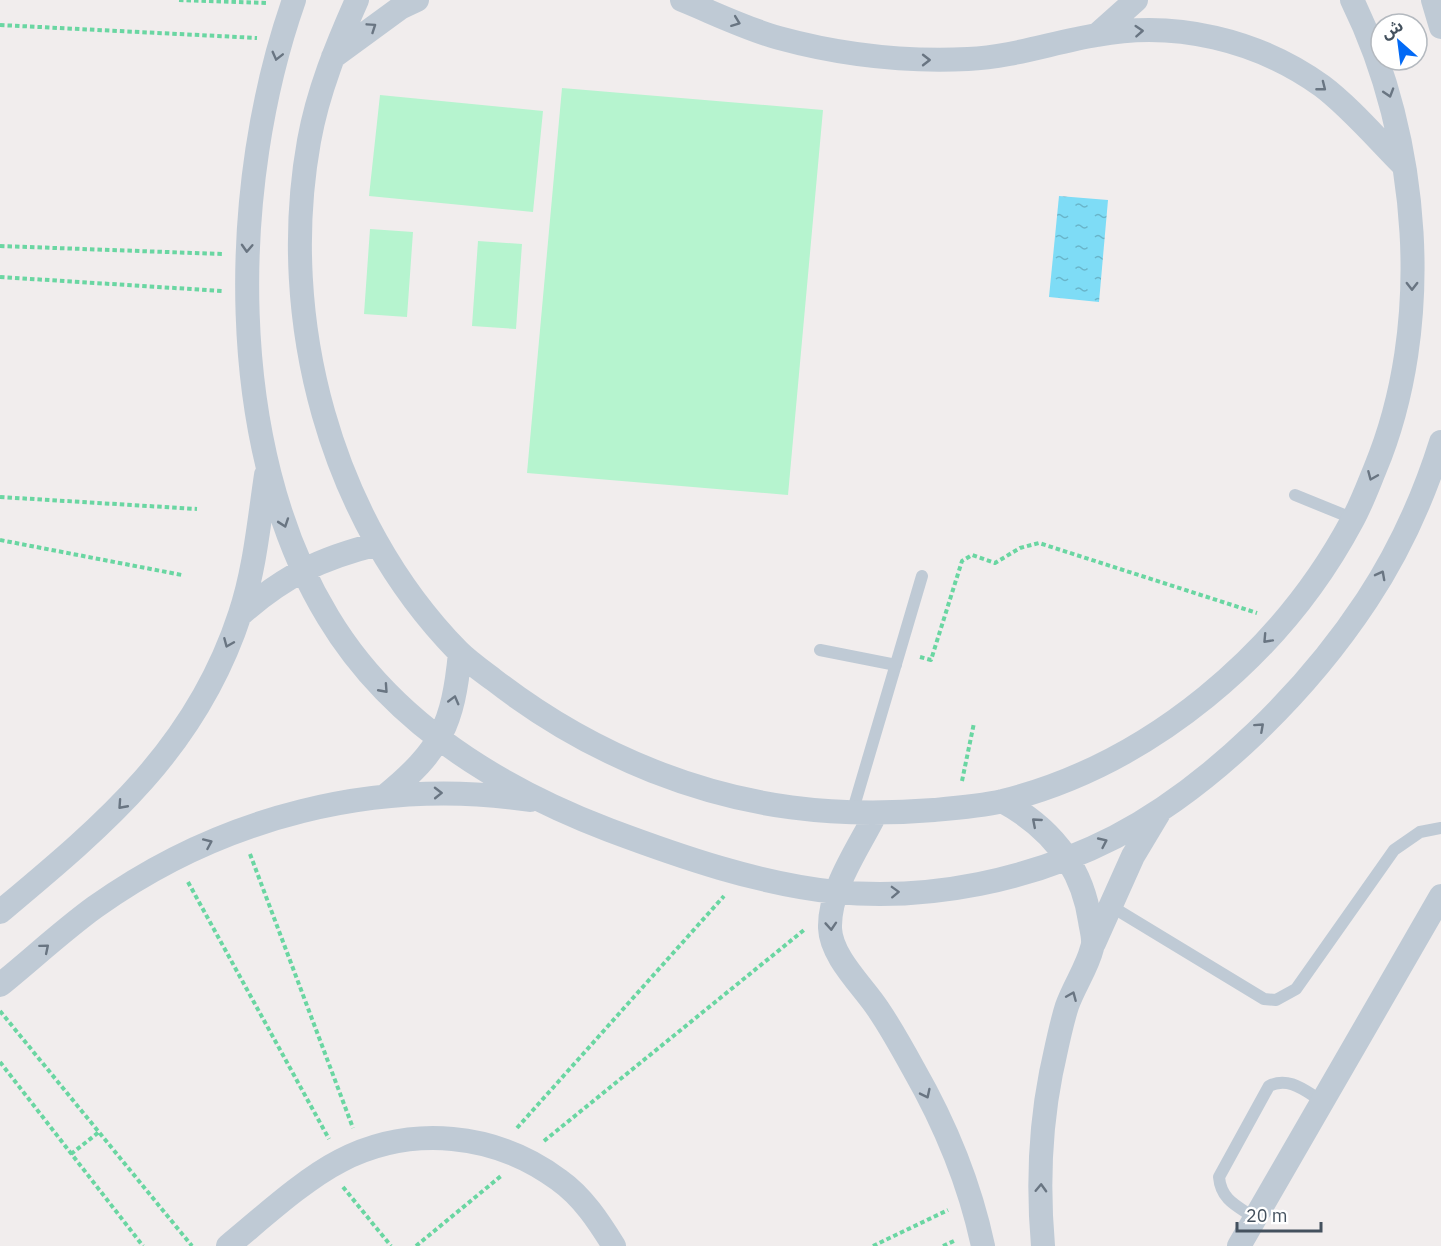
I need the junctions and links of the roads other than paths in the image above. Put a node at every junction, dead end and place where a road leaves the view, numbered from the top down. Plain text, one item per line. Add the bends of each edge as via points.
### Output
1 (357, 0) edge
2 (417, 0) edge
3 (682, 0) edge
4 (1136, 0) edge
5 (1352, 0) edge
6 (1433, 0) edge
7 (294, 2) edge
8 (1441, 27) edge
9 (1098, 34) junction
10 (331, 58) junction
11 (1403, 165) junction
12 (1441, 442) edge
13 (268, 464) junction
14 (1295, 495) dead end
15 (1354, 519) junction
16 (378, 544) junction
17 (302, 569) junction
18 (922, 576) dead end
19 (240, 615) junction
20 (820, 650) dead end
21 (460, 654) junction
22 (896, 665) junction
23 (439, 741) junction
24 (385, 796) junction
25 (1002, 801) junction
26 (548, 803) junction
27 (1162, 808) junction
28 (863, 814) junction
29 (1441, 828) edge
30 (1069, 858) junction
31 (1441, 896) edge
32 (834, 900) junction
33 (1109, 905) junction
34 (0, 912) edge
35 (1093, 945) junction
36 (0, 986) edge
37 (1322, 1101) junction
38 (1255, 1218) junction
39 (238, 1242) edge
40 (614, 1246) edge
41 (983, 1246) edge
42 (1043, 1246) edge
43 (1239, 1246) edge

1 - 10 street
10 -> 2 street
3 -> 9 street via 778,38 841,52 906,60 970,59 1035,50
4 - 9 street
5 -> 11 street via 1372,41 1392,102
6 - 8 street
7 -> 13 street via 264,108 252,179 247,255 253,378
9 -> 11 street via 1146,30 1193,33 1239,43 1283,62 1323,87
10 - 16 street via 309,139 299,223 302,306 316,389 343,469
11 -> 15 street via 1412,234 1412,302 1403,370 1386,442
27 -> 12 street via 1208,774 1258,728 1321,661 1368,598 1407,527
13 -> 17 street via 282,522
13 - 19 street via 252,573
14 - 15 lane
15 -> 25 street via 1284,621 1241,667 1188,711 1130,748 1068,778
16 - 17 street
16 - 21 street via 414,599
17 - 19 street via 269,589
17 -> 23 street via 329,619 361,664 398,705
18 - 22 lane
19 -> 34 street via 214,676 186,726 153,771 115,813
20 - 22 lane
23 -> 21 street via 456,698
21 - 28 street via 532,710 611,754 696,788 784,808
22 - 28 lane
23 - 24 street via 416,771
23 - 26 street
24 -> 26 street via 494,795
36 -> 24 street via 93,908 174,858 240,829 297,812
25 - 28 street
30 -> 25 street via 1029,816
26 - 32 street via 644,843
30 -> 27 street via 1117,836
27 - 33 street
28 - 32 street
29 - 33 lane via 1420,832 1394,850 1296,989 1276,1000 1264,999
32 -> 30 street via 955,888 1013,876
30 - 35 street via 1081,885
31 - 37 street
32 -> 41 street via 830,931 838,953 915,1070 945,1134
33 - 35 street
42 -> 35 street via 1042,1144 1051,1074 1067,1006
37 - 38 street
37 - 38 lane via 1289,1082 1278,1081 1269,1086 1218,1177 1227,1200
38 - 43 street
39 - 40 street via 343,1160 395,1141 431,1137 465,1139 523,1157 569,1188 592,1212

